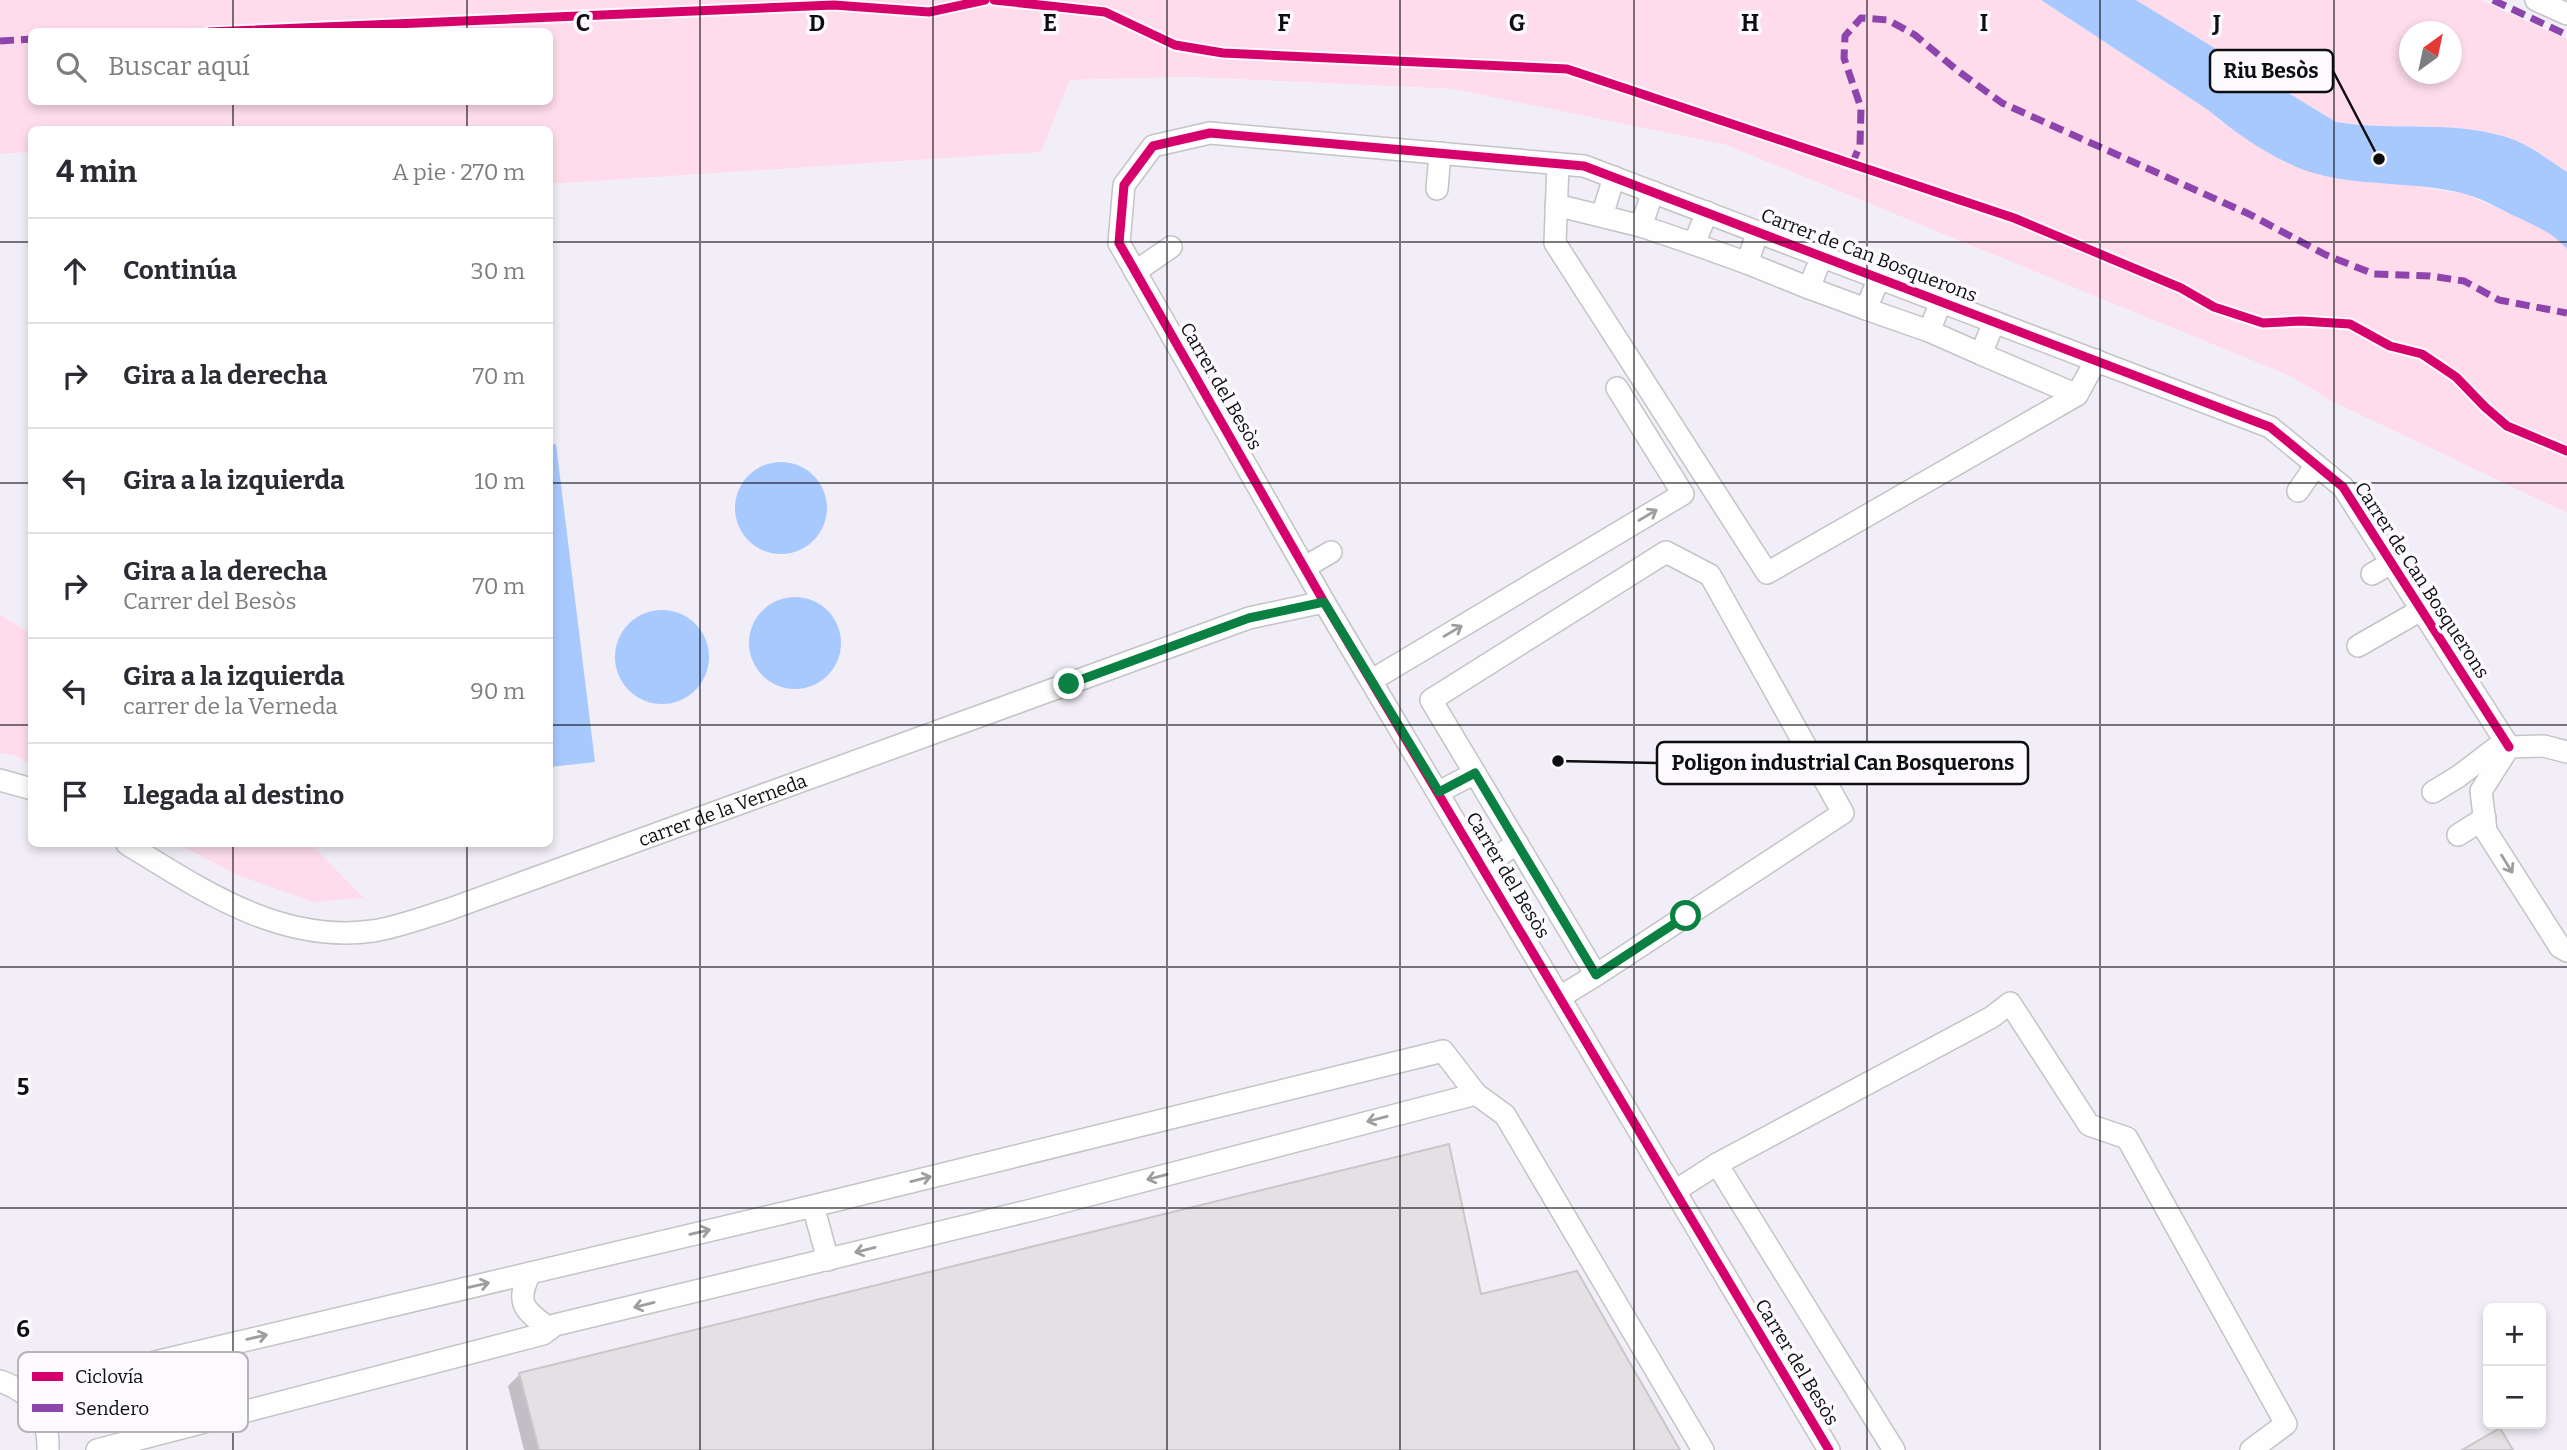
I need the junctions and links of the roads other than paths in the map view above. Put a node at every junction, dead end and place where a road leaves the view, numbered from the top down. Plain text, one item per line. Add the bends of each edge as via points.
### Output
1 (2536, 0) edge
2 (2567, 14) edge
3 (1440, 153) junction
4 (1558, 164) junction
5 (1614, 177) junction
6 (1437, 189) dead end
7 (1653, 192) junction
8 (1556, 205) junction
9 (1707, 212) junction
10 (1602, 216) junction
11 (1641, 226) junction
12 (1758, 232) junction
13 (1119, 243) joint
14 (1694, 244) junction
15 (1171, 247) dead end
16 (1822, 256) junction
17 (1747, 262) junction
18 (1135, 272) junction
19 (1879, 278) junction
20 (1809, 288) junction
21 (1941, 302) junction
22 (1866, 309) junction
23 (1994, 322) junction
24 (1928, 331) junction
25 (1981, 354) junction
26 (2096, 360) junction
27 (1617, 388) dead end
28 (2077, 395) junction
29 (2316, 465) junction
30 (2298, 491) dead end
31 (1329, 554) dead end
32 (2391, 563) junction
33 (1305, 567) junction
34 (2372, 574) dead end
35 (1324, 602) junction
36 (2421, 610) junction
37 (2358, 646) dead end
38 (1372, 680) junction
39 (2507, 744) junction
40 (2567, 752) edge
41 (1475, 773) junction
42 (0, 780) edge
43 (28, 788) edge
44 (1439, 792) junction
45 (2433, 792) dead end
46 (2484, 818) junction
47 (2458, 835) dead end
48 (1517, 843) junction
49 (132, 847) edge
50 (1483, 867) junction
51 (2567, 951) edge
52 (1596, 975) junction
53 (1560, 997) junction
54 (1476, 1094) junction
55 (1717, 1164) junction
56 (1675, 1191) junction
57 (813, 1206) junction
58 (828, 1260) junction
59 (530, 1273) junction
60 (550, 1329) junction
61 (197, 1352) edge
62 (0, 1381) edge
63 (18, 1390) edge
64 (248, 1411) edge
65 (46, 1432) edge
66 (166, 1432) edge
67 (48, 1450) edge
68 (97, 1450) edge
69 (1703, 1450) edge
70 (1829, 1450) edge
71 (1894, 1450) edge
72 (2251, 1450) edge

1 - 2 street
3 - 4 street, Carrer de Can Bosquerons
3 - 6 street
3 - 13 street, Carrer de Can Bosquerons via 1210,133 1153,146 1124,185
4 - 5 street, Carrer de Can Bosquerons via 1584,166
4 - 8 street
5 - 7 street, Carrer de Can Bosquerons
5 - 10 street
7 - 9 street, Carrer de Can Bosquerons
7 - 11 street
8 - 10 street
8 - 28 street via 1555,243 1767,573
9 - 12 street, Carrer de Can Bosquerons
9 - 14 street
10 - 11 street
11 - 14 street
12 - 16 street, Carrer de Can Bosquerons
12 - 17 street
13 - 18 street, Carrer del Besòs
14 - 17 street
15 - 18 street
16 - 19 street, Carrer de Can Bosquerons
16 - 20 street
17 - 20 street
18 - 33 street, Carrer del Besòs
19 - 21 street, Carrer de Can Bosquerons
19 - 22 street
20 - 22 street
21 - 23 street, Carrer de Can Bosquerons
21 - 24 street
22 - 24 street
23 - 25 street
23 - 26 street, Carrer de Can Bosquerons
24 - 25 street
25 - 28 street
26 - 28 street
26 - 29 street, Carrer de Can Bosquerons via 2270,427
38 -> 27 street via 1683,494
29 - 30 street
29 - 32 street, Carrer de Can Bosquerons via 2343,487
31 - 33 street
32 - 34 street
32 - 36 street, Carrer de Can Bosquerons
33 - 35 street, Carrer del Besòs
35 - 38 street, Carrer del Besòs
35 - 49 street, carrer de la Verneda via 1249,618 450,909 374,931 319,931 241,910
36 - 37 street
36 - 39 street, Carrer de Can Bosquerons
38 - 44 street, Carrer del Besòs
39 - 40 street
39 - 45 street
39 - 46 street via 2482,791
41 - 44 street
41 - 48 street
41 - 52 street via 1432,700 1666,552 1710,575 1843,813
42 - 43 street
44 - 50 street, Carrer del Besòs
46 - 47 street
46 -> 51 street via 2486,831 2560,947
48 - 50 street
48 - 52 street
50 - 53 street, Carrer del Besòs
52 - 53 street
53 - 56 street, Carrer del Besòs
57 -> 54 street via 1443,1051
54 -> 58 street
54 - 69 street via 1505,1115
55 - 56 street
55 - 71 street
55 - 72 street via 1992,1017 2010,1003 2089,1125 2127,1138 2286,1424
56 - 70 street, Carrer del Besòs
57 - 58 street
59 -> 57 street
58 -> 60 street
59 - 60 street via 521,1291 523,1306
61 -> 59 street
60 - 64 street
62 - 63 street
65 - 67 street
66 - 68 street

